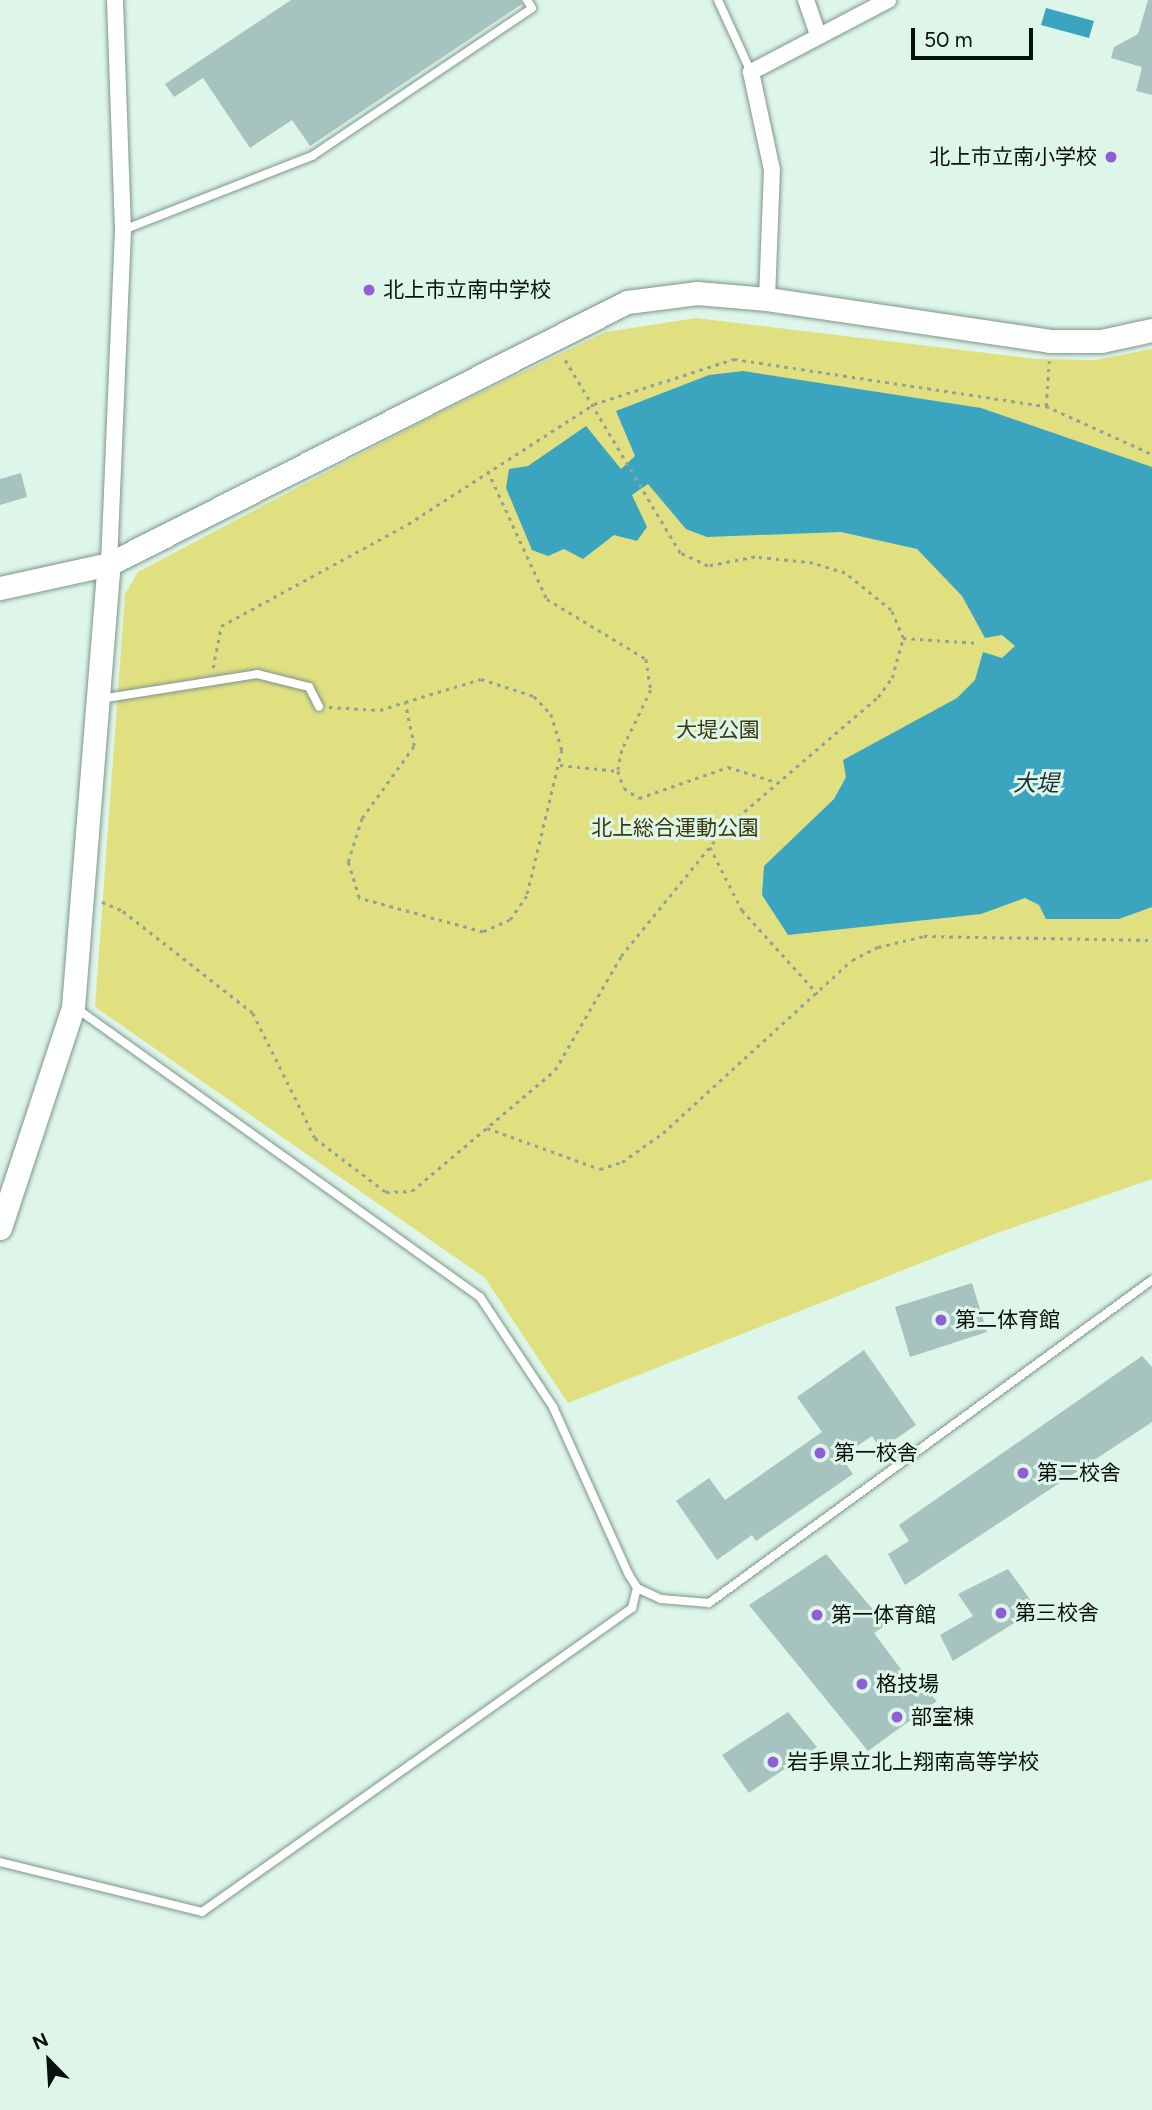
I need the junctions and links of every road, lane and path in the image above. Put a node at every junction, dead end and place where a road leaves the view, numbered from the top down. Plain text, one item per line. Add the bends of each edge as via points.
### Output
1 (115, 0) edge
2 (527, 0) edge
3 (718, 0) edge
4 (806, 0) edge
5 (888, 0) edge
6 (818, 35) junction
7 (751, 72) junction
8 (123, 230) junction
9 (766, 299) junction
10 (1152, 330) edge
11 (552, 339) junction
12 (1050, 341) junction
13 (594, 404) junction
14 (1046, 406) junction
15 (1152, 454) edge
16 (488, 471) junction
17 (108, 564) junction
18 (0, 588) edge
19 (903, 638) junction
20 (979, 643) dead end
21 (211, 682) junction
22 (99, 699) junction
23 (405, 702) junction
24 (319, 707) joint
25 (560, 765) junction
26 (618, 771) junction
27 (778, 782) junction
28 (710, 847) junction
29 (87, 895) junction
30 (1152, 940) edge
31 (818, 994) junction
32 (74, 1007) junction
33 (487, 1128) junction
34 (0, 1228) edge
35 (1152, 1280) edge
36 (637, 1588) junction
37 (0, 1863) edge

1 - 8 street
2 - 8 lane via 532,8 312,156
3 - 7 lane
4 - 6 street
5 - 6 street
6 - 7 street
7 - 9 street via 772,170
8 - 17 street
9 - 11 street via 697,293 627,302
9 - 12 street
10 - 12 street via 1101,341
11 - 13 path
11 - 17 street
12 - 14 path
13 - 14 path via 734,359
13 - 16 path
13 - 19 path via 680,554 708,566 789,557 845,573 891,610
14 - 15 path
16 - 21 path via 408,524 221,626
16 - 26 path via 508,524 547,599 646,659 651,690
17 - 18 street
17 - 22 street
19 - 20 path
19 - 27 path via 892,678 878,697
21 - 22 lane
21 - 24 lane via 257,674 282,678 309,687
22 - 29 street
23 - 24 path via 380,710
23 - 25 path via 481,679 511,684 551,714 562,750
23 - 25 path via 414,746 407,763 350,843 349,879 359,898 372,905 470,932 510,920 527,896
25 - 26 path
26 - 27 path via 624,788 639,798 728,767
27 - 28 path
28 - 31 path via 742,910
28 - 33 path via 621,956 555,1070
29 - 32 street
29 - 33 path via 123,911 253,1013 315,1138 386,1192 412,1191
30 - 31 path via 924,936 852,960
31 - 33 path via 622,1162 600,1169 571,1163
32 - 34 street
32 - 36 lane via 480,1297 553,1406
35 - 36 lane via 709,1603 661,1599
36 - 37 lane via 632,1608 202,1912

